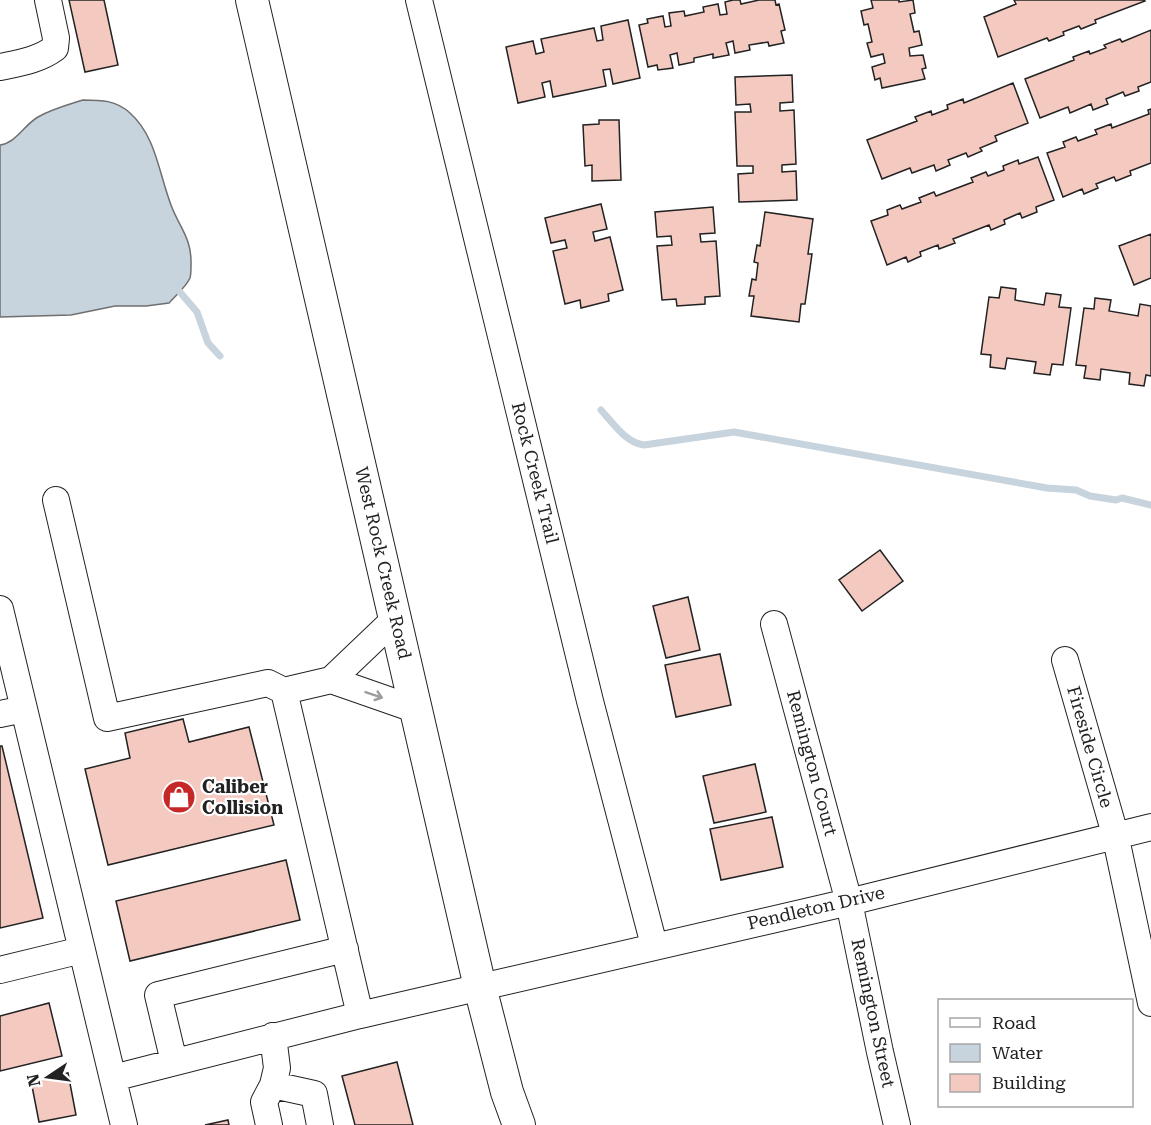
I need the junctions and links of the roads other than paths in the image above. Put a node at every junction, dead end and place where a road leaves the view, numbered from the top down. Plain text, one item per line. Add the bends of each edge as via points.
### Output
1 (48, 0) edge
2 (252, 0) edge
3 (419, 0) edge
4 (0, 68) edge
5 (56, 500) dead end
6 (0, 609) edge
7 (396, 618) junction
8 (774, 624) dead end
9 (1065, 660) dead end
10 (331, 680) junction
11 (284, 691) junction
12 (417, 710) junction
13 (12, 712) edge
14 (1151, 827) edge
15 (1115, 834) junction
16 (849, 902) junction
17 (654, 945) junction
18 (345, 949) junction
19 (82, 950) junction
20 (0, 970) edge
21 (480, 987) junction
22 (1151, 1004) edge
23 (360, 1015) junction
24 (273, 1036) junction
25 (174, 1062) junction
26 (113, 1078) junction
27 (273, 1085) junction
28 (124, 1125) edge
29 (269, 1125) edge
30 (320, 1125) edge
31 (519, 1125) edge
32 (897, 1125) edge

1 - 4 street via 55,48 36,59
2 - 7 main road, West Rock Creek Road
3 - 17 street, Rock Creek Trail
5 - 11 street via 107,718 268,683
6 - 13 street
7 - 10 street
7 - 12 main road, West Rock Creek Road
8 - 16 street, Remington Court
9 - 15 street, Fireside Circle
10 - 11 street
10 -> 12 street
11 - 18 street
12 - 21 main road, West Rock Creek Road
13 - 19 street
14 - 15 street, Pendleton Drive
15 - 16 street, Pendleton Drive
15 - 22 street, Fireside Circle
16 - 17 street, Pendleton Drive
16 - 32 street, Remington Street
17 - 21 street, Pendleton Drive
18 - 23 street
18 - 25 street via 158,995
19 - 20 street
19 - 26 street
21 - 23 street, Pendleton Drive
21 - 31 main road, West Rock Creek Road
23 - 24 street, Pendleton Drive
24 - 25 street, Pendleton Drive
24 - 27 street via 277,1068
25 - 26 street, Pendleton Drive
26 - 28 street
27 - 29 street via 264,1102
27 - 30 street via 314,1095

